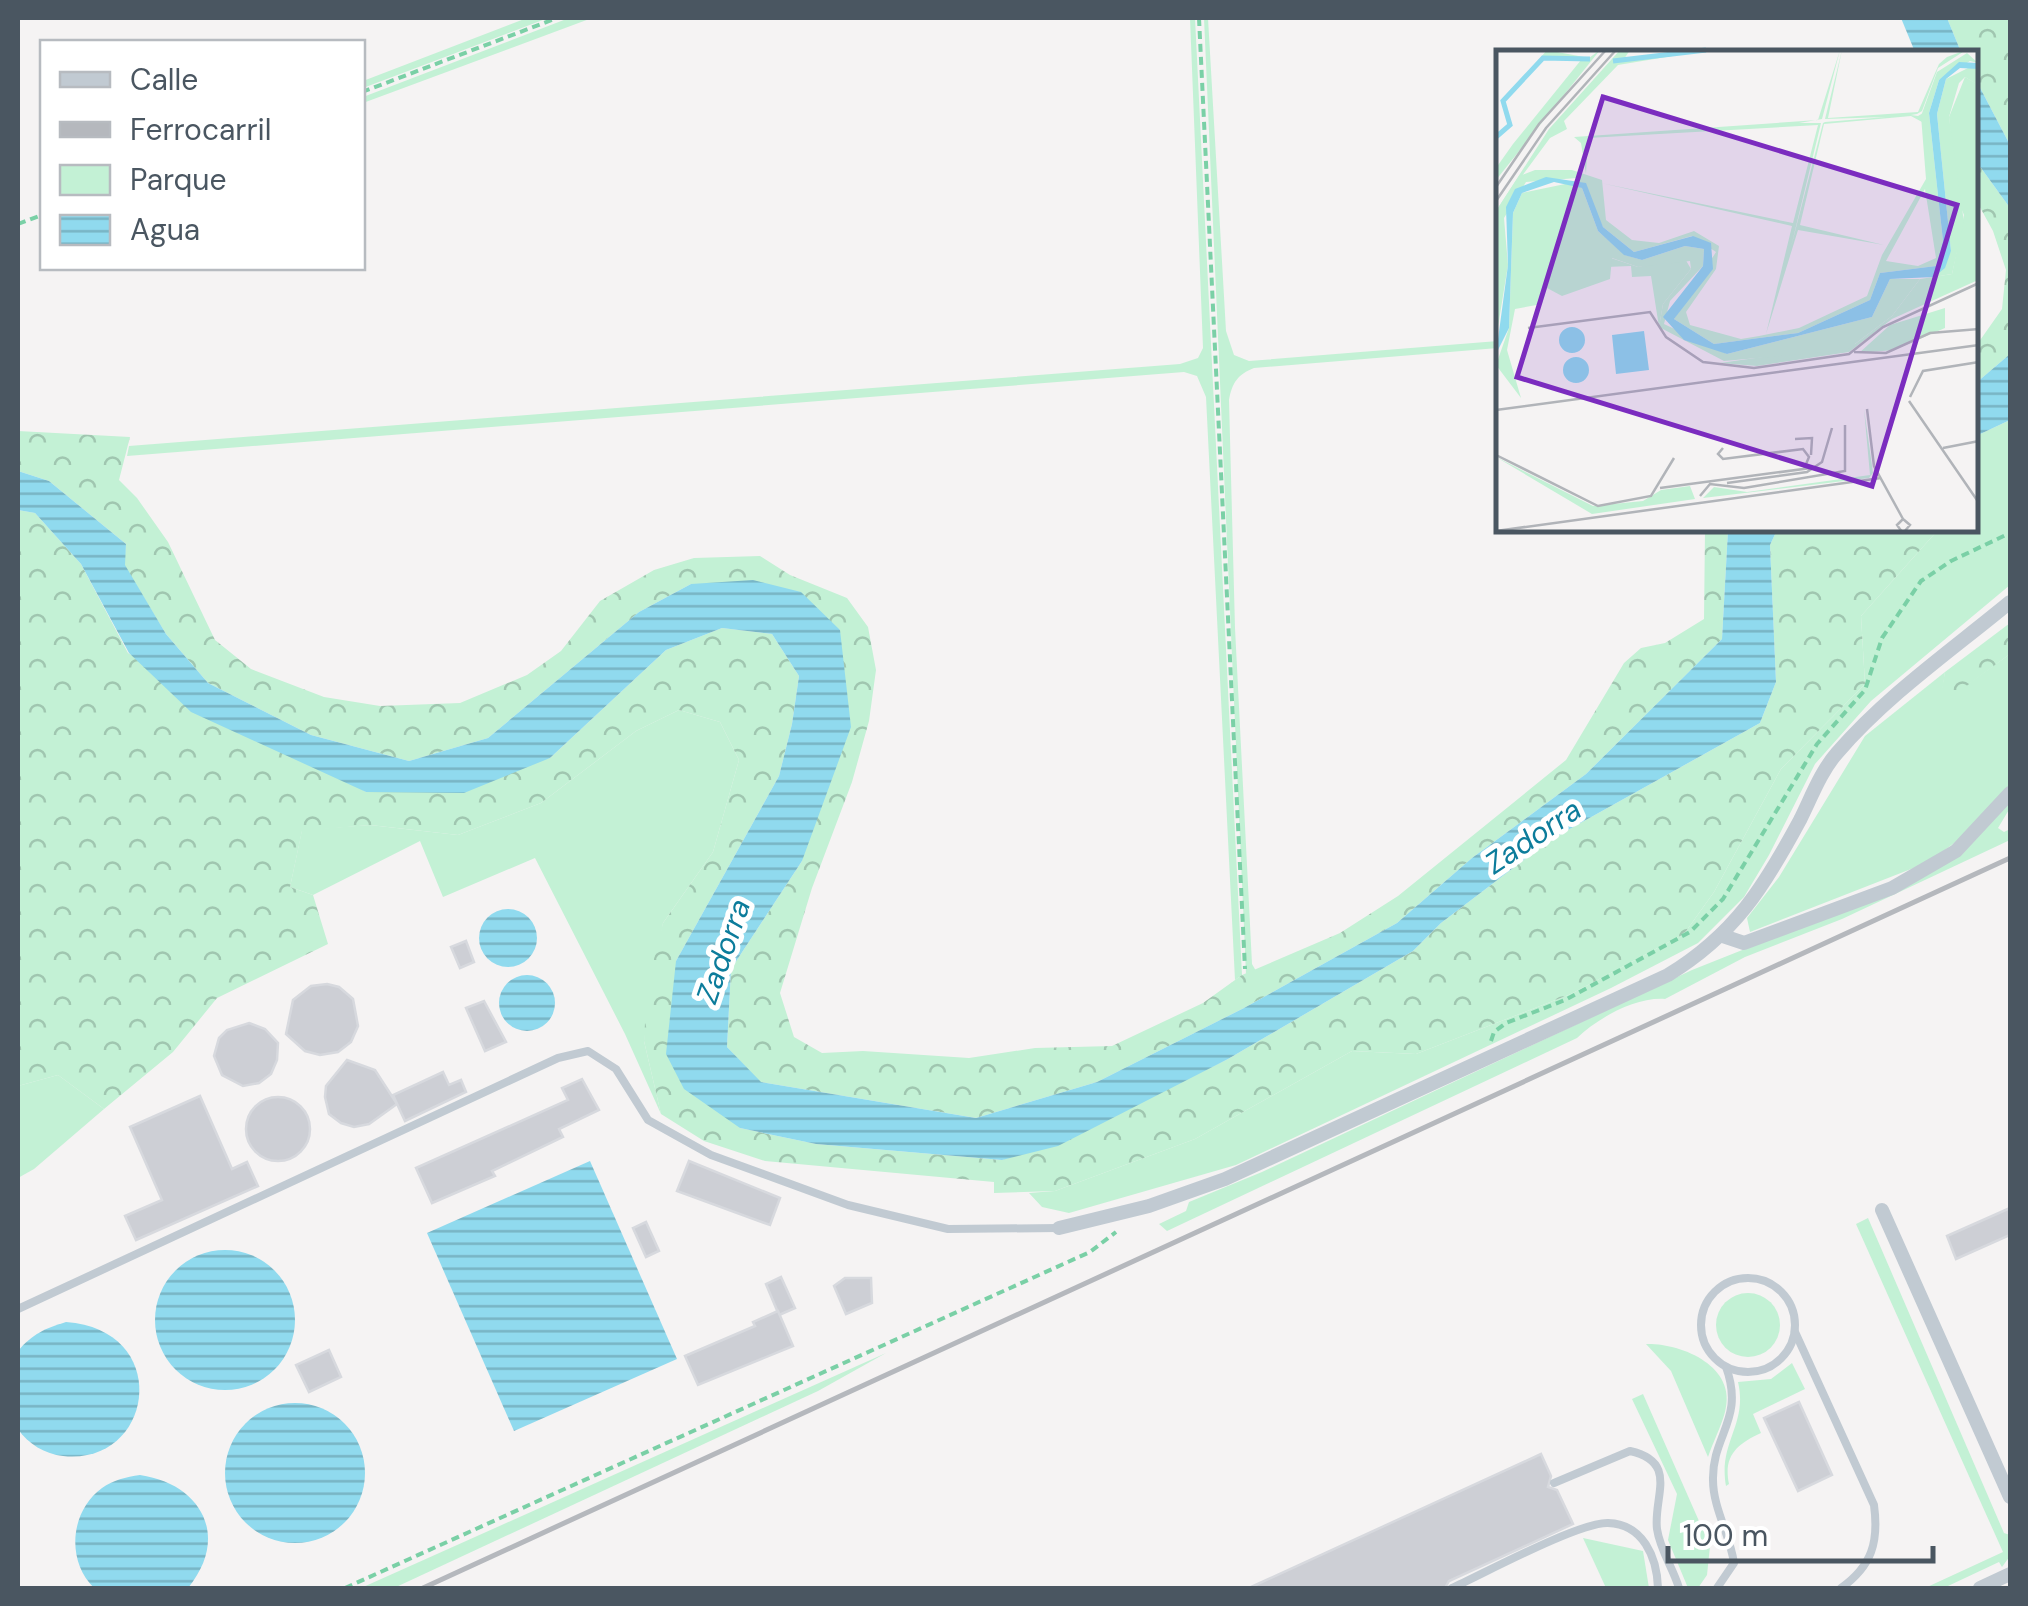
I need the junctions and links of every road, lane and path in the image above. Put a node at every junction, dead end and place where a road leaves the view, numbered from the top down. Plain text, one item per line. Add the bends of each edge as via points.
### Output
1 (557, 18) edge
2 (1198, 18) edge
3 (365, 91) edge
4 (2010, 532) edge
5 (2010, 602) edge
6 (2010, 793) edge
7 (1723, 936) junction
8 (1245, 969) dead end
9 (1485, 1060) junction
10 (1882, 1210) dead end
11 (1059, 1228) joint
12 (1120, 1229) dead end
13 (18, 1309) edge
14 (1795, 1332) junction
15 (1726, 1367) junction
16 (1554, 1483) dead end
17 (2010, 1497) edge
18 (2010, 1574) edge
19 (346, 1588) edge
20 (1452, 1588) edge
21 (1658, 1588) edge
22 (1679, 1588) edge
23 (1717, 1588) edge
24 (1842, 1588) edge
25 (1980, 1588) edge

1 - 3 path
2 - 8 path
4 - 9 path via 1921,582 1882,638 1866,690 1817,744 1723,898 1701,921 1644,959 1506,1023 1494,1032
5 - 7 street via 1883,706 1834,756 1772,872
6 - 7 street via 1956,851 1892,888 1744,943
7 - 9 street via 1668,975
9 - 11 street via 1225,1179
10 - 17 street
11 - 13 lane via 948,1229 848,1205 711,1155 648,1120 616,1069 588,1050 558,1058
12 - 19 path via 1090,1252
14 - 15 lane via 1770,1367
14 - 15 lane via 1794,1314 1772,1284 1734,1280 1717,1289 1700,1324 1704,1343
14 - 24 lane via 1874,1505 1872,1556
15 - 23 lane via 1733,1405 1712,1481 1734,1562
16 - 22 lane via 1630,1451 1652,1461 1662,1487 1660,1543
18 - 25 street
20 - 21 lane via 1581,1528 1610,1522 1647,1542

